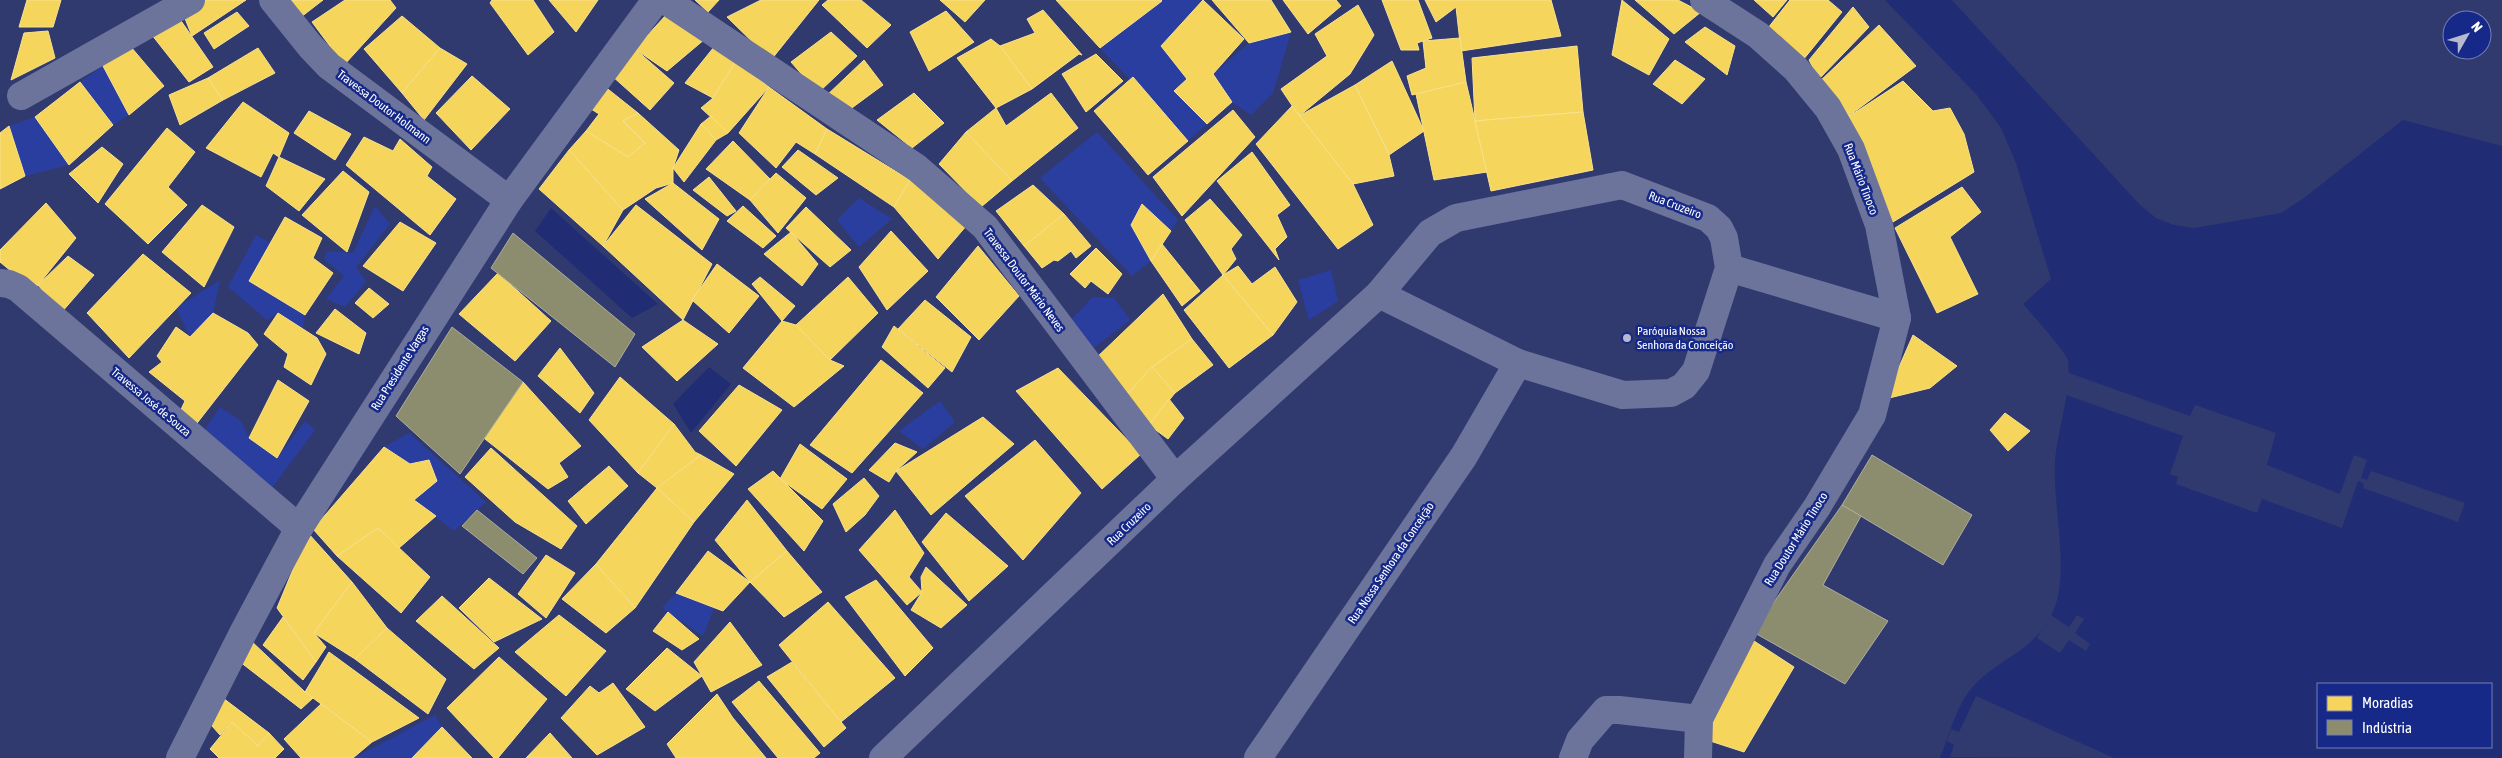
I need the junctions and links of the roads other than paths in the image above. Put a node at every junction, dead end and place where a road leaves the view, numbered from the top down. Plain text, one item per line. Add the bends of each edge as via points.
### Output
1 (192, 0) edge
2 (273, 0) edge
3 (656, 0) edge
4 (664, 0) edge
5 (1704, 0) edge
6 (21, 96) dead end
7 (509, 200) junction
8 (1729, 268) junction
9 (0, 283) edge
10 (1380, 294) junction
11 (1898, 318) junction
12 (1518, 363) junction
13 (1872, 415) joint
14 (1175, 479) junction
15 (299, 528) junction
16 (1699, 719) junction
17 (180, 758) edge
18 (883, 758) edge
19 (1258, 758) edge
20 (1573, 758) edge
21 (1698, 758) edge

1 - 6 street
2 - 7 street, Travessa Doutor Holmann via 310,46 336,71
3 - 7 street, Rua Presidente Vargas
4 - 14 street, Travessa Doutor Mário Neves via 918,168 985,227
5 - 11 street, Rua Mário Tinoco via 1758,35 1796,69 1828,108 1851,149 1879,225
7 - 15 street, Rua Presidente Vargas
8 - 10 street, Rua Cruzeiro via 1724,238 1708,218 1622,185 1456,218 1430,233
8 - 11 street
8 - 12 street, Rua Cruzeiro via 1696,371 1684,386 1672,393 1623,394
9 - 15 street, Travessa José de Souza via 18,288
10 - 12 street, Rua Cruzeiro
10 - 14 street, Rua Cruzeiro
11 - 13 street, Rua Mário Tinoco
12 - 19 street, Rua Nossa Senhora da Conceição via 1464,456
13 - 16 street, Rua Doutor Mário Tinoco via 1817,507 1777,565
14 - 18 street, Rua Cruzeiro
15 - 17 street, Rua Presidente Vargas
16 - 20 street via 1606,710 1580,740
16 - 21 street, Rua Doutor Mário Tinoco

